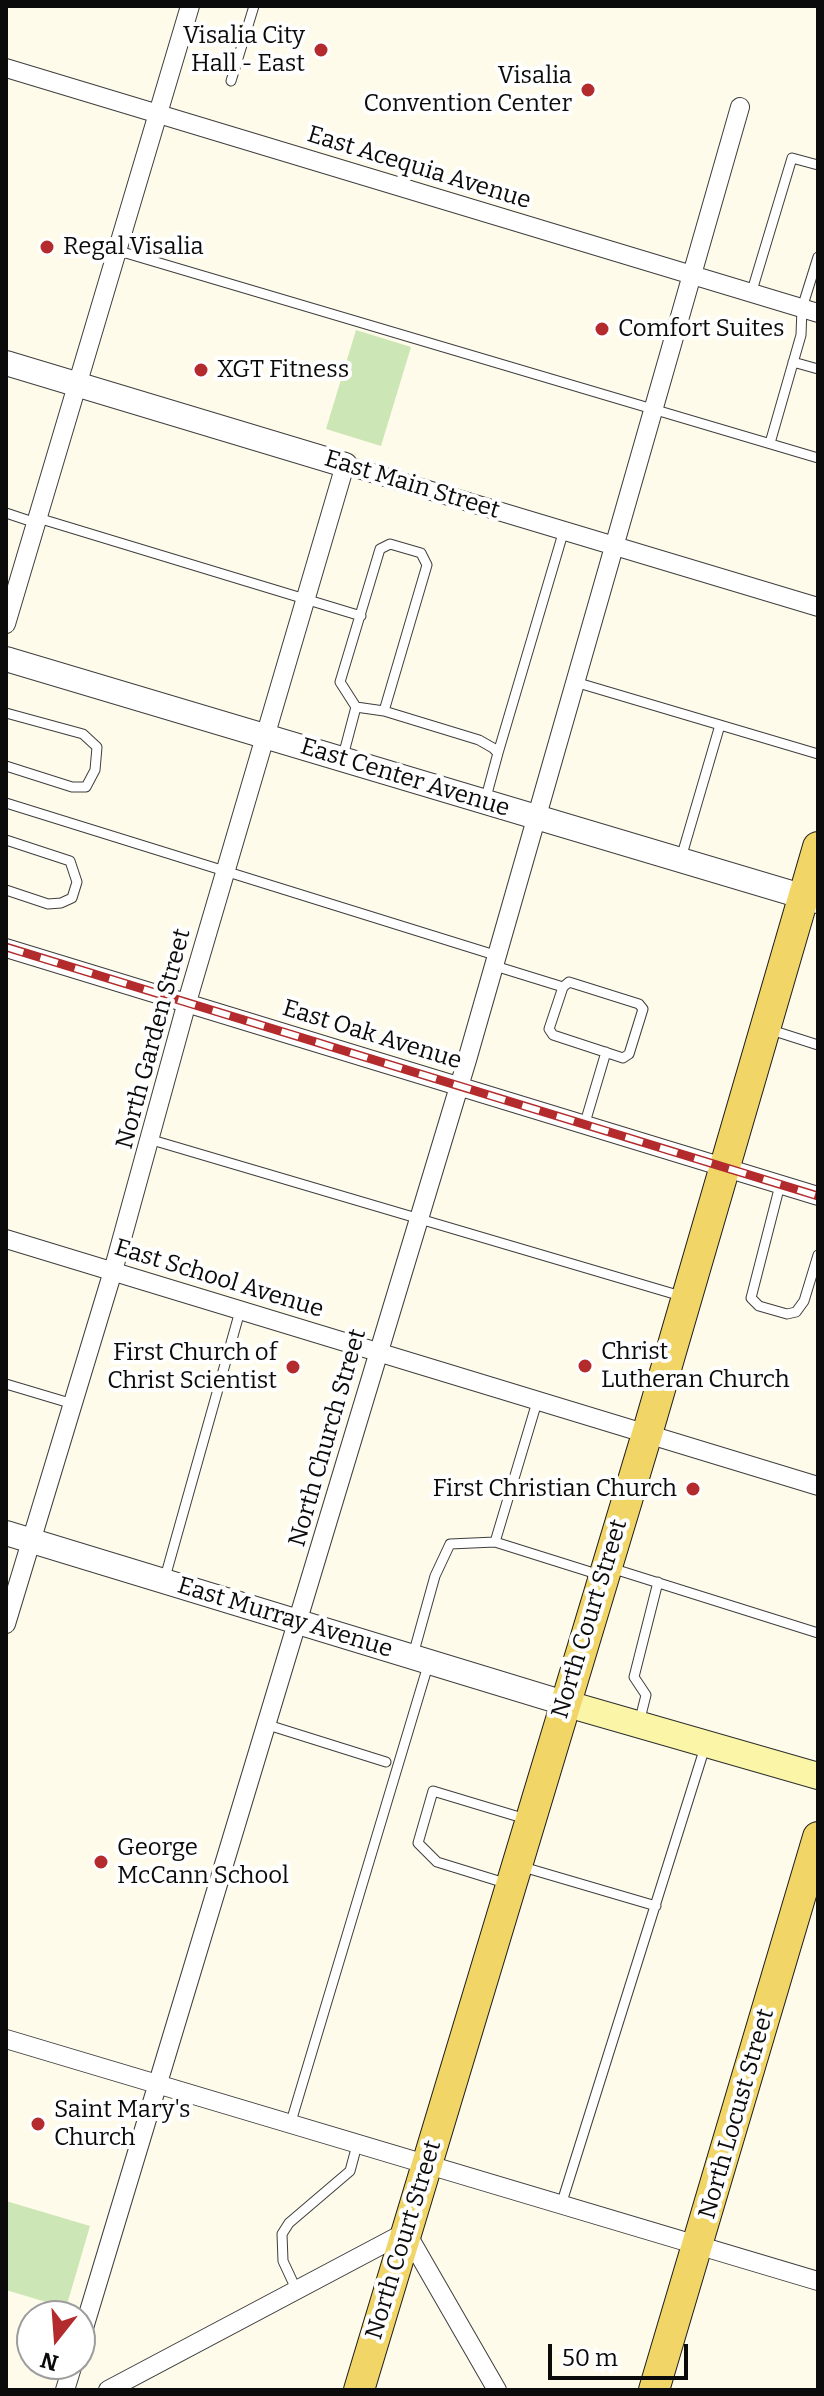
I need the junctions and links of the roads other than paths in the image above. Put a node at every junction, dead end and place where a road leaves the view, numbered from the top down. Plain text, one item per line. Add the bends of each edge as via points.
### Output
1 (190, 6) edge
2 (254, 6) edge
3 (6, 68) edge
4 (231, 81) dead end
5 (740, 107) dead end
6 (158, 116) junction
7 (818, 165) edge
8 (119, 251) junction
9 (818, 257) edge
10 (693, 276) junction
11 (751, 294) junction
12 (810, 311) edge
13 (793, 362) junction
14 (6, 363) edge
15 (818, 369) edge
16 (77, 385) junction
17 (653, 411) junction
18 (770, 443) junction
19 (818, 458) edge
20 (345, 465) junction
21 (6, 513) edge
22 (37, 520) junction
23 (564, 530) junction
24 (613, 545) junction
25 (305, 599) junction
26 (818, 607) edge
27 (361, 616) junction
28 (6, 624) edge
29 (6, 659) edge
30 (575, 682) junction
31 (356, 707) junction
32 (384, 711) junction
33 (6, 713) edge
34 (720, 725) junction
35 (265, 737) junction
36 (498, 753) junction
37 (818, 754) edge
38 (342, 760) junction
39 (6, 766) edge
40 (484, 802) junction
41 (6, 803) edge
42 (536, 818) junction
43 (6, 840) edge
44 (818, 847) edge
45 (680, 861) junction
46 (226, 869) junction
47 (6, 890) edge
48 (811, 899) edge
49 (6, 948) edge
50 (496, 961) junction
51 (563, 987) junction
52 (187, 1002) junction
53 (765, 1029) junction
54 (818, 1045) edge
55 (606, 1052) junction
56 (459, 1087) junction
57 (584, 1126) junction
58 (152, 1140) junction
59 (724, 1169) junction
60 (780, 1185) junction
61 (818, 1196) edge
62 (419, 1220) junction
63 (6, 1239) edge
64 (818, 1255) edge
65 (113, 1271) junction
66 (686, 1298) junction
67 (240, 1311) junction
68 (378, 1354) junction
69 (6, 1384) edge
70 (537, 1402) junction
71 (73, 1404) junction
72 (647, 1434) junction
73 (818, 1486) edge
74 (6, 1533) edge
75 (31, 1541) junction
76 (495, 1542) junction
77 (605, 1571) junction
78 (164, 1581) junction
79 (658, 1582) junction
80 (299, 1623) junction
81 (6, 1624) edge
82 (818, 1633) edge
83 (421, 1660) junction
84 (564, 1703) junction
85 (638, 1724) junction
86 (268, 1725) junction
87 (706, 1744) junction
88 (386, 1762) dead end
89 (818, 1776) edge
90 (529, 1820) junction
91 (818, 1837) edge
92 (513, 1875) junction
93 (656, 1906) junction
94 (6, 2039) edge
95 (158, 2085) junction
96 (290, 2125) junction
97 (357, 2145) junction
98 (426, 2165) junction
99 (561, 2205) junction
100 (406, 2232) junction
101 (698, 2245) junction
102 (818, 2281) edge
103 (297, 2292) junction
104 (92, 2300) edge
105 (108, 2390) edge
106 (359, 2390) edge
107 (497, 2390) edge
108 (654, 2390) edge

1 - 6 street
2 - 4 lane
3 - 6 street, East Acequia Avenue
5 - 10 street, North Church Street
6 - 8 street
6 - 10 street, East Acequia Avenue
7 - 11 lane via 792,158
8 - 16 street
8 - 17 lane
9 - 12 lane
10 - 11 street, East Acequia Avenue
10 - 17 street, North Church Street
11 - 12 street, East Acequia Avenue
12 - 13 lane
13 - 15 lane
13 - 18 lane
14 - 16 street, East Main Street
16 - 20 street, East Main Street
16 - 22 street
17 - 18 lane
17 - 24 street, North Church Street
18 - 19 lane
20 - 23 street, East Main Street
20 - 25 street, North Garden Street
21 - 22 lane
22 - 25 lane
22 - 28 street
23 - 24 street, East Main Street
23 - 36 lane
24 - 26 street, East Main Street
24 - 30 street, North Church Street
25 - 27 lane
25 - 35 street, North Garden Street
27 - 31 lane via 340,682
27 - 32 lane via 380,549 390,544 421,553 427,565
29 - 35 street, East Center Avenue
30 - 34 lane
30 - 42 street, North Church Street
31 - 32 lane
31 - 38 lane
32 - 36 lane via 479,740
33 - 39 lane via 83,734 97,747 95,770 86,787
34 - 37 lane
34 - 45 lane
35 - 38 street, East Center Avenue
35 - 46 street, North Garden Street
36 - 40 lane
38 - 40 street, East Center Avenue
40 - 42 street, East Center Avenue
41 - 46 lane
42 - 45 street, East Center Avenue
42 - 50 street, North Church Street
43 - 47 lane via 70,861 77,882 72,898 61,903
44 - 48 main road, North Court Street
45 - 48 street, East Center Avenue
46 - 50 lane
46 - 52 street, North Garden Street
48 - 53 main road, North Court Street
49 - 52 street, East Oak Avenue
50 - 51 lane
50 - 56 street, North Church Street
51 - 55 lane via 549,1029 553,1035
51 - 55 lane via 569,982 643,1009 629,1054 623,1058
52 - 56 street, East Oak Avenue
52 - 58 street, North Garden Street
53 - 54 lane
53 - 59 main road, North Court Street
55 - 57 lane
56 - 57 street, East Oak Avenue
56 - 62 street, North Church Street
57 - 59 street, East Oak Avenue
58 - 62 lane
58 - 65 street, North Garden Street
59 - 60 street, East Oak Avenue
59 - 66 main road, North Court Street
60 - 61 street, East Oak Avenue
60 - 64 lane via 751,1298 759,1306 796,1312
62 - 66 lane
62 - 68 street, North Church Street
63 - 65 street, East School Avenue
65 - 67 street, East School Avenue
65 - 71 street, North Garden Street
66 - 72 main road, North Court Street
67 - 68 street, East School Avenue
67 - 78 lane
68 - 70 street, East School Avenue
68 - 80 street, North Church Street
69 - 71 lane
70 - 72 street, East School Avenue
70 - 76 lane
71 - 75 street, North Garden Street
72 - 73 street, East School Avenue
72 - 77 main road, North Court Street
74 - 75 street, East Murray Avenue
75 - 78 street, East Murray Avenue
75 - 81 street, North Garden Street
76 - 77 lane
76 - 83 lane via 450,1544 435,1576
77 - 79 lane
77 - 84 main road, North Court Street
78 - 80 street, East Murray Avenue
79 - 82 lane
79 - 85 lane via 634,1677 646,1695
80 - 83 street, East Murray Avenue
80 - 86 street, North Church Street
83 - 84 street, East Murray Avenue
83 - 96 lane
84 - 85 main road
84 - 90 main road, North Court Street
85 - 87 main road
86 - 88 lane
86 - 95 street, North Church Street
87 - 89 main road
87 - 93 lane
90 - 92 main road, North Court Street
90 - 92 lane via 433,1791 418,1843 437,1862
91 - 101 main road, North Locust Street
92 - 93 lane
92 - 98 main road, North Court Street
93 - 99 lane
94 - 95 street
95 - 96 street
95 - 104 street, North Church Street
96 - 97 street
97 - 98 street
97 - 103 lane via 350,2171 282,2234 283,2261
98 - 99 street
98 - 100 main road, North Court Street
99 - 101 street
100 - 103 street
100 - 106 main road, North Court Street
100 - 107 street
101 - 102 street
101 - 108 main road, North Locust Street
103 - 105 street

